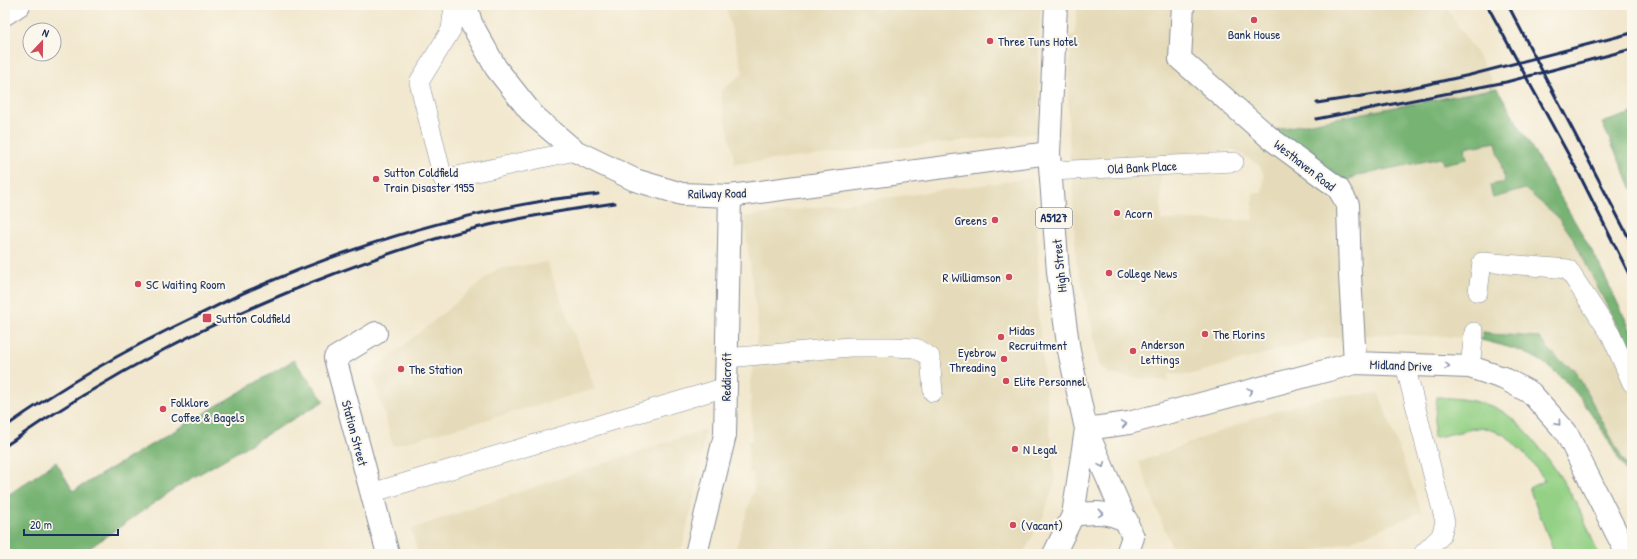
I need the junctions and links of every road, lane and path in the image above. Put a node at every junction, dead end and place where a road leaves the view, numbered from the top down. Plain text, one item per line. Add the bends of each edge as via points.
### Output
1 (19, 5) edge
2 (454, 5) edge
3 (466, 5) edge
4 (1056, 5) edge
5 (1183, 5) edge
6 (5, 14) edge
7 (575, 151) junction
8 (1050, 162) junction
9 (1234, 162) dead end
10 (730, 196) junction
11 (1478, 292) dead end
12 (1474, 332) dead end
13 (376, 333) dead end
14 (726, 358) junction
15 (1355, 363) junction
16 (1405, 365) junction
17 (1470, 367) junction
18 (1632, 383) edge
19 (726, 387) junction
20 (933, 392) dead end
21 (1086, 429) junction
22 (371, 493) junction
23 (1073, 515) junction
24 (1127, 521) junction
25 (1627, 545) edge
26 (1056, 553) edge
27 (388, 554) edge
28 (696, 554) edge
29 (1127, 554) edge
30 (1423, 554) edge

1 - 6 street
2 - 7 lane via 451,30 419,82 443,179
3 - 7 street, Railway Road via 471,24 496,68 533,115
4 - 8 street, High Street / A5127
5 - 15 street, Westhaven Road via 1180,59 1270,138 1338,188 1348,206
7 - 10 street, Railway Road via 635,180 668,190 682,194
8 - 9 lane, Old Bank Place
8 - 10 street, Railway Road
8 - 21 street, High Street / A5127 via 1058,272 1069,351
10 - 14 street, Reddicroft
11 - 18 lane via 1482,262 1568,269 1611,335
12 - 17 lane
13 - 22 street, Station Street via 335,358
14 - 19 street, Reddicroft
14 - 20 lane via 850,347 915,348 930,357
15 - 16 street, Midland Drive
21 -> 15 street, Midland Drive via 1129,423
16 -> 17 street, Midland Drive
16 - 30 lane via 1444,522 1441,536
17 -> 25 street, Midland Drive via 1503,378 1531,393 1566,432
19 - 22 lane
19 - 28 street, Reddicroft via 725,435
21 - 23 street, High Street / A5127
21 -> 24 street, High Street / A5127
22 - 27 street, Station Street
23 -> 24 street via 1097,512 1112,514
23 - 26 street, A5127
24 - 29 street, High Street / A5127 via 1133,537

